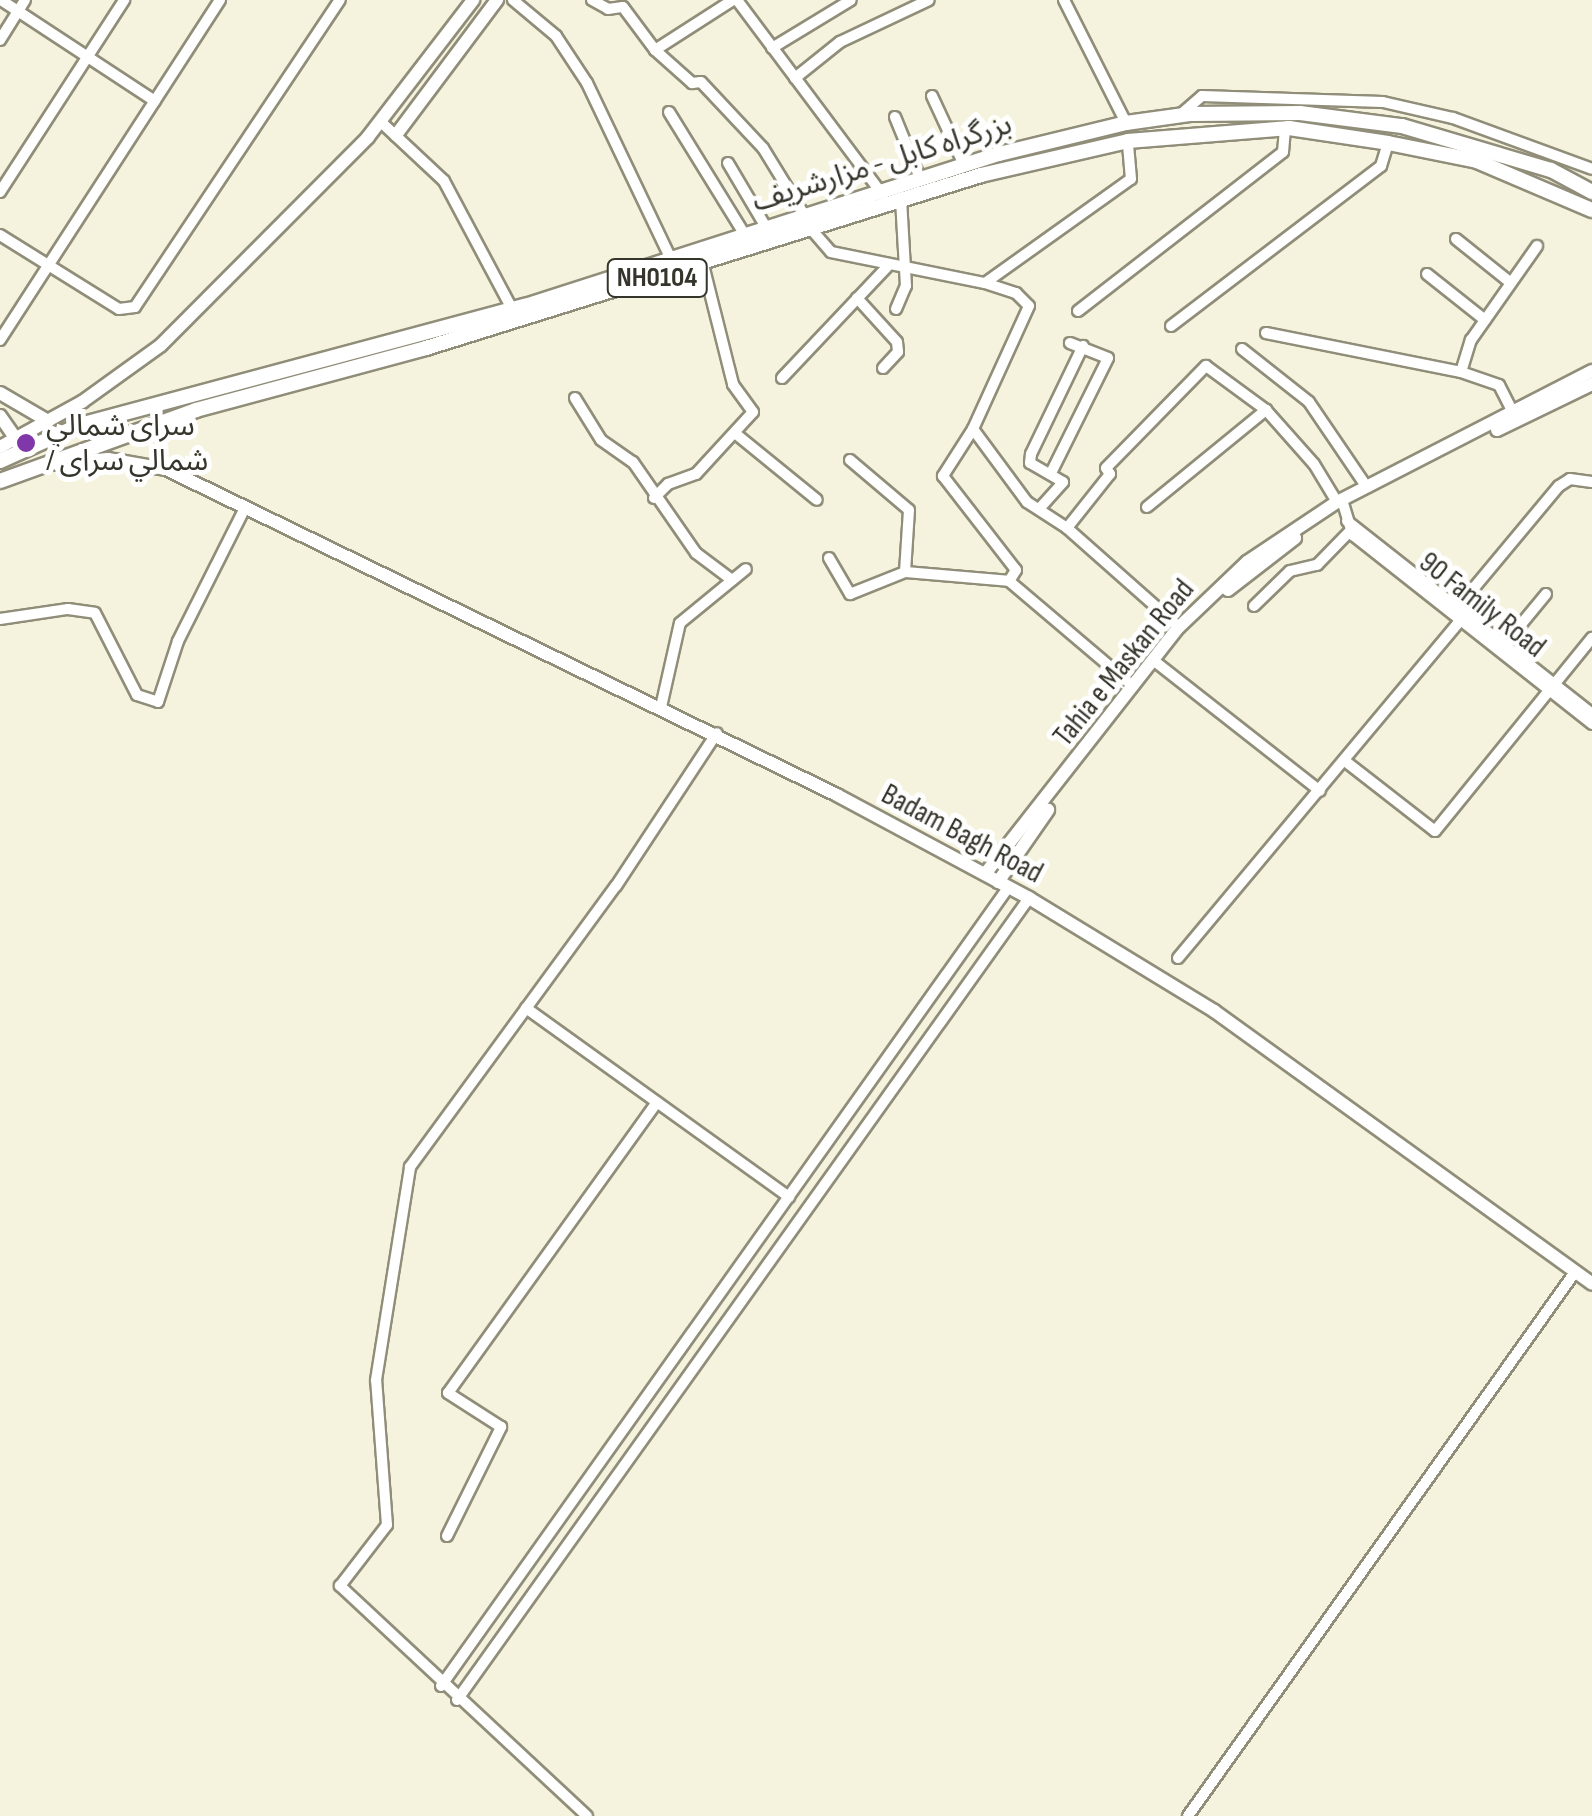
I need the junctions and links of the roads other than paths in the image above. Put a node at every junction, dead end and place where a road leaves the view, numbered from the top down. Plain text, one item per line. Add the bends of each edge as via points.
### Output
1 (1, 0) edge
2 (26, 0) edge
3 (124, 0) edge
4 (220, 0) edge
5 (340, 0) edge
6 (473, 0) edge
7 (497, 0) edge
8 (514, 0) edge
9 (592, 0) edge
10 (735, 0) edge
11 (851, 0) edge
12 (929, 0) edge
13 (1064, 0) edge
14 (627, 4) edge
15 (18, 11) junction
16 (0, 40) edge
17 (772, 48) junction
18 (655, 50) junction
19 (87, 56) junction
20 (795, 78) junction
21 (932, 96) dead end
22 (155, 100) junction
23 (669, 112) dead end
24 (1180, 116) junction
25 (895, 117) dead end
26 (381, 122) junction
27 (1126, 124) junction
28 (1285, 128) junction
29 (396, 135) junction
30 (1128, 141) junction
31 (1388, 142) junction
32 (728, 163) dead end
33 (964, 164) junction
34 (1592, 168) edge
35 (920, 178) junction
36 (880, 191) junction
37 (0, 192) edge
38 (1592, 192) edge
39 (901, 200) junction
40 (1589, 211) edge
41 (809, 223) junction
42 (767, 229) junction
43 (0, 235) edge
44 (745, 235) junction
45 (1456, 240) dead end
46 (1537, 246) dead end
47 (671, 259) junction
48 (48, 262) junction
49 (703, 264) junction
50 (888, 266) junction
51 (906, 266) junction
52 (1427, 274) dead end
53 (985, 282) junction
54 (1511, 283) junction
55 (857, 298) junction
56 (512, 309) junction
57 (896, 309) dead end
58 (1078, 311) dead end
59 (1485, 320) junction
60 (1171, 326) dead end
61 (1266, 333) dead end
62 (0, 340) edge
63 (1070, 343) dead end
64 (1083, 346) junction
65 (1242, 348) dead end
66 (883, 368) dead end
67 (1460, 372) junction
68 (1592, 372) edge
69 (782, 378) dead end
70 (1592, 384) edge
71 (0, 393) edge
72 (575, 398) dead end
73 (1266, 410) junction
74 (1513, 412) junction
75 (0, 416) edge
76 (48, 422) junction
77 (973, 430) junction
78 (736, 434) junction
79 (16, 440) junction
80 (0, 447) edge
81 (850, 460) dead end
82 (0, 461) edge
83 (50, 465) junction
84 (1051, 474) junction
85 (0, 481) edge
86 (1592, 482) edge
87 (1366, 486) junction
88 (654, 498) junction
89 (817, 500) dead end
90 (1147, 507) dead end
91 (1039, 508) junction
92 (251, 511) junction
93 (1345, 514) junction
94 (1067, 528) junction
95 (829, 558) dead end
96 (746, 569) dead end
97 (905, 572) junction
98 (732, 580) junction
99 (1009, 581) junction
100 (1546, 594) dead end
101 (1254, 606) dead end
102 (1457, 614) junction
103 (0, 619) edge
104 (1178, 627) junction
105 (1592, 638) edge
106 (1504, 645) junction
107 (1156, 663) junction
108 (1133, 686) junction
109 (1552, 687) junction
110 (660, 707) junction
111 (1592, 714) edge
112 (1592, 724) edge
113 (716, 733) junction
114 (1344, 761) junction
115 (1320, 791) junction
116 (997, 881) junction
117 (1029, 898) junction
118 (1178, 958) dead end
119 (526, 1008) junction
120 (657, 1102) junction
121 (788, 1197) junction
122 (1575, 1272) junction
123 (1592, 1284) edge
124 (447, 1536) dead end
125 (442, 1686) junction
126 (456, 1700) junction
127 (587, 1816) edge
128 (1188, 1816) edge

1 - 15 street
2 - 15 street
3 - 19 street
4 - 22 street
5 - 48 street via 135,307 119,309
6 - 26 main road
7 - 29 main road
8 - 47 street via 556,36 587,83
9 - 14 street via 608,9
10 - 17 street
10 - 18 street
11 - 17 street
12 - 20 street via 840,42
13 - 27 street
14 - 18 street
15 - 16 street
15 - 19 street
17 - 20 street
18 - 41 street via 692,83 701,82 762,148
19 - 22 street
19 - 37 street
20 - 36 street
21 - 33 street
22 - 48 street
23 - 44 street
24 - 27 highway, بزرگراه کابل - مزارشریف / NH0104
24 - 34 street via 1202,96 1383,102 1453,118
24 - 38 highway, بزرگراه کابل - مزارشریف / NH0104 via 1300,113 1402,126 1551,170
25 - 35 street
26 - 29 street
26 - 76 main road via 162,346
27 - 33 highway, بزرگراه کابل - مزارشریف / NH0104
28 - 30 highway, بزرگراه کابل - مزارشریف / NH0104
28 - 31 highway, بزرگراه کابل - مزارشریف / NH0104
28 - 58 street via 1284,152
29 - 56 street via 444,181
30 - 39 highway, بزرگراه کابل - مزارشریف / NH0104
30 - 53 street via 1132,179
31 - 40 highway, بزرگراه کابل - مزارشریف / NH0104 via 1477,162
31 - 60 street via 1381,166
32 - 42 street
33 - 35 highway, بزرگراه کابل - مزارشریف / NH0104
35 - 36 highway, بزرگراه کابل - مزارشریف / NH0104
36 - 41 highway, بزرگراه کابل - مزارشریف / NH0104
39 - 41 highway, بزرگراه کابل - مزارشریف / NH0104
39 - 51 street
41 - 42 highway, بزرگراه کابل - مزارشریف / NH0104
41 - 49 highway, بزرگراه کابل - مزارشریف / NH0104
41 - 50 street via 831,252
42 - 44 highway, بزرگراه کابل - مزارشریف / NH0104
43 - 48 street
44 - 47 highway, بزرگراه کابل - مزارشریف / NH0104
45 - 54 street
46 - 54 street
47 - 56 highway, بزرگراه کابل - مزارشریف / NH0104
48 - 62 street
49 - 78 street via 733,384 753,412
49 - 83 highway, بزرگراه کابل - مزارشریف / NH0104 via 196,410
50 - 51 street
50 - 55 street
51 - 53 street
51 - 57 street
52 - 59 street
53 - 77 street via 1016,293 1028,306
54 - 59 street
55 - 66 street via 898,342
55 - 69 street
56 - 82 highway, بزرگراه کابل - مزارشریف / NH0104 via 80,425
59 - 67 street
61 - 67 street
63 - 64 street
64 - 84 street via 1031,454 1030,463
64 - 84 street via 1108,358
65 - 87 street via 1309,402
67 - 74 street via 1500,384
68 - 74 main road, Tahia e Maskan Road
70 - 93 main road, Tahia e Maskan Road
71 - 76 main road
72 - 88 street via 601,440 634,462
73 - 90 street
73 - 93 street, 90 Family Road
73 - 94 street, 90 Family Road via 1206,366 1106,468 1110,474
74 - 87 main road, Tahia e Maskan Road
75 - 79 main road
76 - 79 main road
77 - 91 street via 1008,480
77 - 99 street via 943,476 1016,570
78 - 88 street via 696,474 668,484
78 - 89 street
79 - 80 main road
81 - 97 street via 909,510
83 - 85 highway, بزرگراه کابل - مزارشریف
83 - 92 main road, Badam Bagh Road via 133,460
84 - 91 street via 1063,482
86 - 102 street via 1570,479 1559,486
87 - 93 main road, Tahia e Maskan Road
88 - 98 street via 696,553
91 - 94 street
92 - 103 street via 178,641 158,702 137,695 95,613 68,609
92 - 110 main road, Badam Bagh Road
93 - 101 street via 1317,565 1290,571
93 - 102 street, 90 Family Road
93 - 104 main road, Tahia e Maskan Road via 1247,562
93 - 107 main road, Tahia e Maskan Road via 1223,594
94 - 104 street
95 - 97 street via 850,594
96 - 98 street
97 - 99 street
98 - 110 street via 680,623
99 - 108 street
100 - 106 street
102 - 106 street, 90 Family Road
102 - 109 street, 90 Family Road
102 - 114 street
104 - 107 main road, Tahia e Maskan Road
105 - 109 street
106 - 109 street, 90 Family Road
107 - 108 main road, Tahia e Maskan Road
107 - 115 street
107 - 116 main road, Tahia e Maskan Road
108 - 116 main road, Tahia e Maskan Road
109 - 111 street, 90 Family Road
109 - 112 street, 90 Family Road
109 - 114 street via 1435,831
110 - 113 main road, Badam Bagh Road
113 - 116 main road, Badam Bagh Road
113 - 119 street
114 - 115 street
115 - 118 street
116 - 117 main road, Badam Bagh Road
116 - 121 street
117 - 122 main road, Badam Bagh Road via 1214,1011
117 - 126 street
119 - 120 street
119 - 125 street via 410,1167 376,1380 387,1525 340,1586
120 - 121 street
120 - 124 street via 448,1394 500,1427
121 - 125 street
122 - 123 main road, Badam Bagh Road
122 - 128 street
125 - 126 street
126 - 127 street

